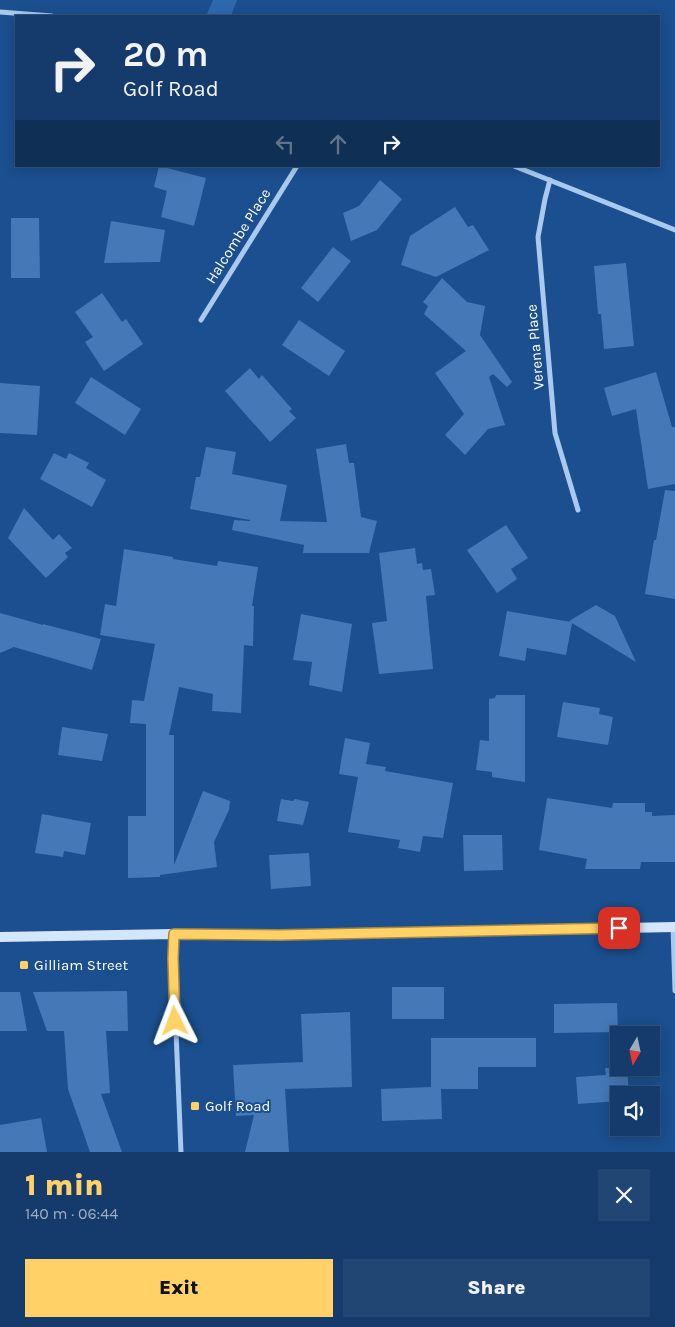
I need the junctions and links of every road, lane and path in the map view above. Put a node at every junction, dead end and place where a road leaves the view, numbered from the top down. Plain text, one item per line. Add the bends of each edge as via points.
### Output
1 (0, 12) edge
2 (39, 15) edge
3 (296, 167) edge
4 (517, 167) edge
5 (550, 180) junction
6 (675, 230) edge
7 (201, 320) dead end
8 (578, 510) dead end
9 (674, 927) edge
10 (174, 934) junction
11 (0, 937) edge
12 (675, 990) edge
13 (181, 1152) edge

1 - 2 street
3 - 7 street, Halcombe Place
4 - 5 street
5 - 6 street
5 - 8 street, Verena Place via 538,237 555,433
9 - 10 street
9 - 12 street
10 - 11 street
10 - 13 street

